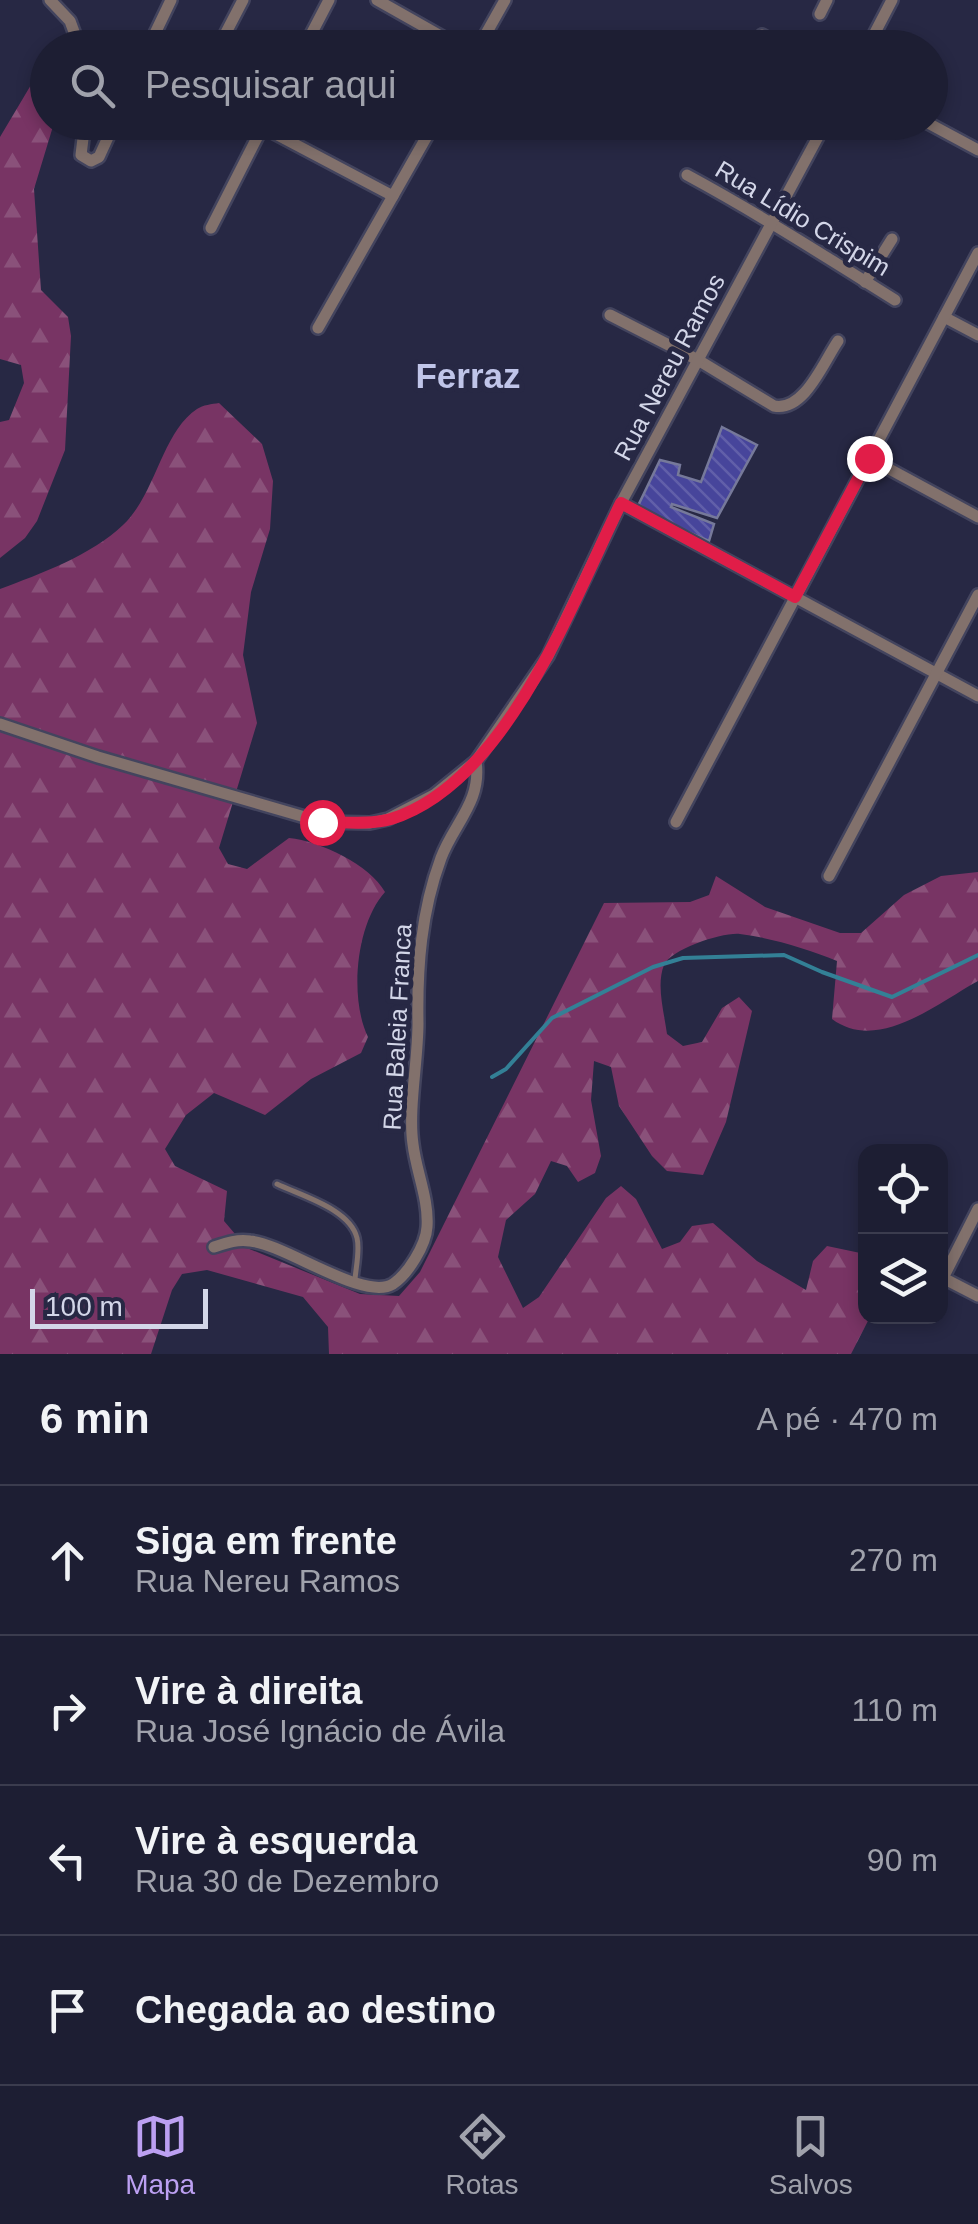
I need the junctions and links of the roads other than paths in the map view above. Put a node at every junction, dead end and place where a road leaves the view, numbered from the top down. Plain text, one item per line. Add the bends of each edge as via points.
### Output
1 (50, 0) edge
2 (172, 0) edge
3 (242, 0) edge
4 (329, 0) edge
5 (378, 0) edge
6 (505, 0) edge
7 (827, 0) edge
8 (892, 0) edge
9 (820, 14) dead end
10 (73, 30) edge
11 (157, 30) edge
12 (227, 30) edge
13 (313, 30) edge
14 (430, 30) edge
15 (488, 30) edge
16 (876, 30) edge
17 (948, 134) edge
18 (83, 140) edge
19 (107, 140) edge
20 (252, 140) edge
21 (290, 140) edge
22 (425, 140) edge
23 (817, 140) edge
24 (978, 150) edge
25 (687, 175) dead end
26 (394, 196) junction
27 (774, 222) junction
28 (211, 228) dead end
29 (892, 239) dead end
30 (978, 253) edge
31 (865, 282) junction
32 (894, 300) dead end
33 (610, 315) dead end
34 (944, 317) junction
35 (318, 328) dead end
36 (978, 335) edge
37 (838, 341) dead end
38 (698, 360) junction
39 (869, 458) junction
40 (621, 503) junction
41 (978, 517) edge
42 (978, 595) edge
43 (795, 597) junction
44 (936, 674) junction
45 (978, 696) edge
46 (0, 724) edge
47 (476, 761) junction
48 (676, 822) dead end
49 (829, 876) dead end
50 (278, 1184) dead end
51 (978, 1208) edge
52 (214, 1247) dead end
53 (354, 1282) junction
54 (978, 1296) edge

1 - 10 street
2 - 11 street
3 - 12 street
4 - 13 street
5 - 14 street
6 - 15 street
7 - 9 street
8 - 16 street
17 - 24 street
18 - 19 street via 81,155 91,161
20 - 28 street
21 - 26 street
22 - 26 street
23 - 27 street, Rua Nereu Ramos
25 - 27 street, Rua Lídio Crispim
26 - 35 street
27 - 31 street, Rua Lídio Crispim
27 - 38 street, Rua Nereu Ramos
29 - 31 street
30 - 34 street
31 - 32 street, Rua Lídio Crispim
33 - 38 street
34 - 36 street
34 - 39 street
37 - 38 street via 794,404 784,408
38 - 40 street, Rua Nereu Ramos
39 - 41 street
39 - 43 street
40 - 43 street
40 - 47 street, Rua Nereu Ramos via 548,656
42 - 44 street
43 - 44 street
43 - 48 street
44 - 45 street
44 - 49 street
46 - 47 street, Rua Nereu Ramos via 322,822 370,822 406,813
47 - 53 street, Rua Baleia Franca via 474,796 441,857 420,946 412,1128 427,1231 391,1285
50 - 53 lane via 342,1216 355,1231
51 - 54 street via 943,1278
52 - 53 street via 259,1242

